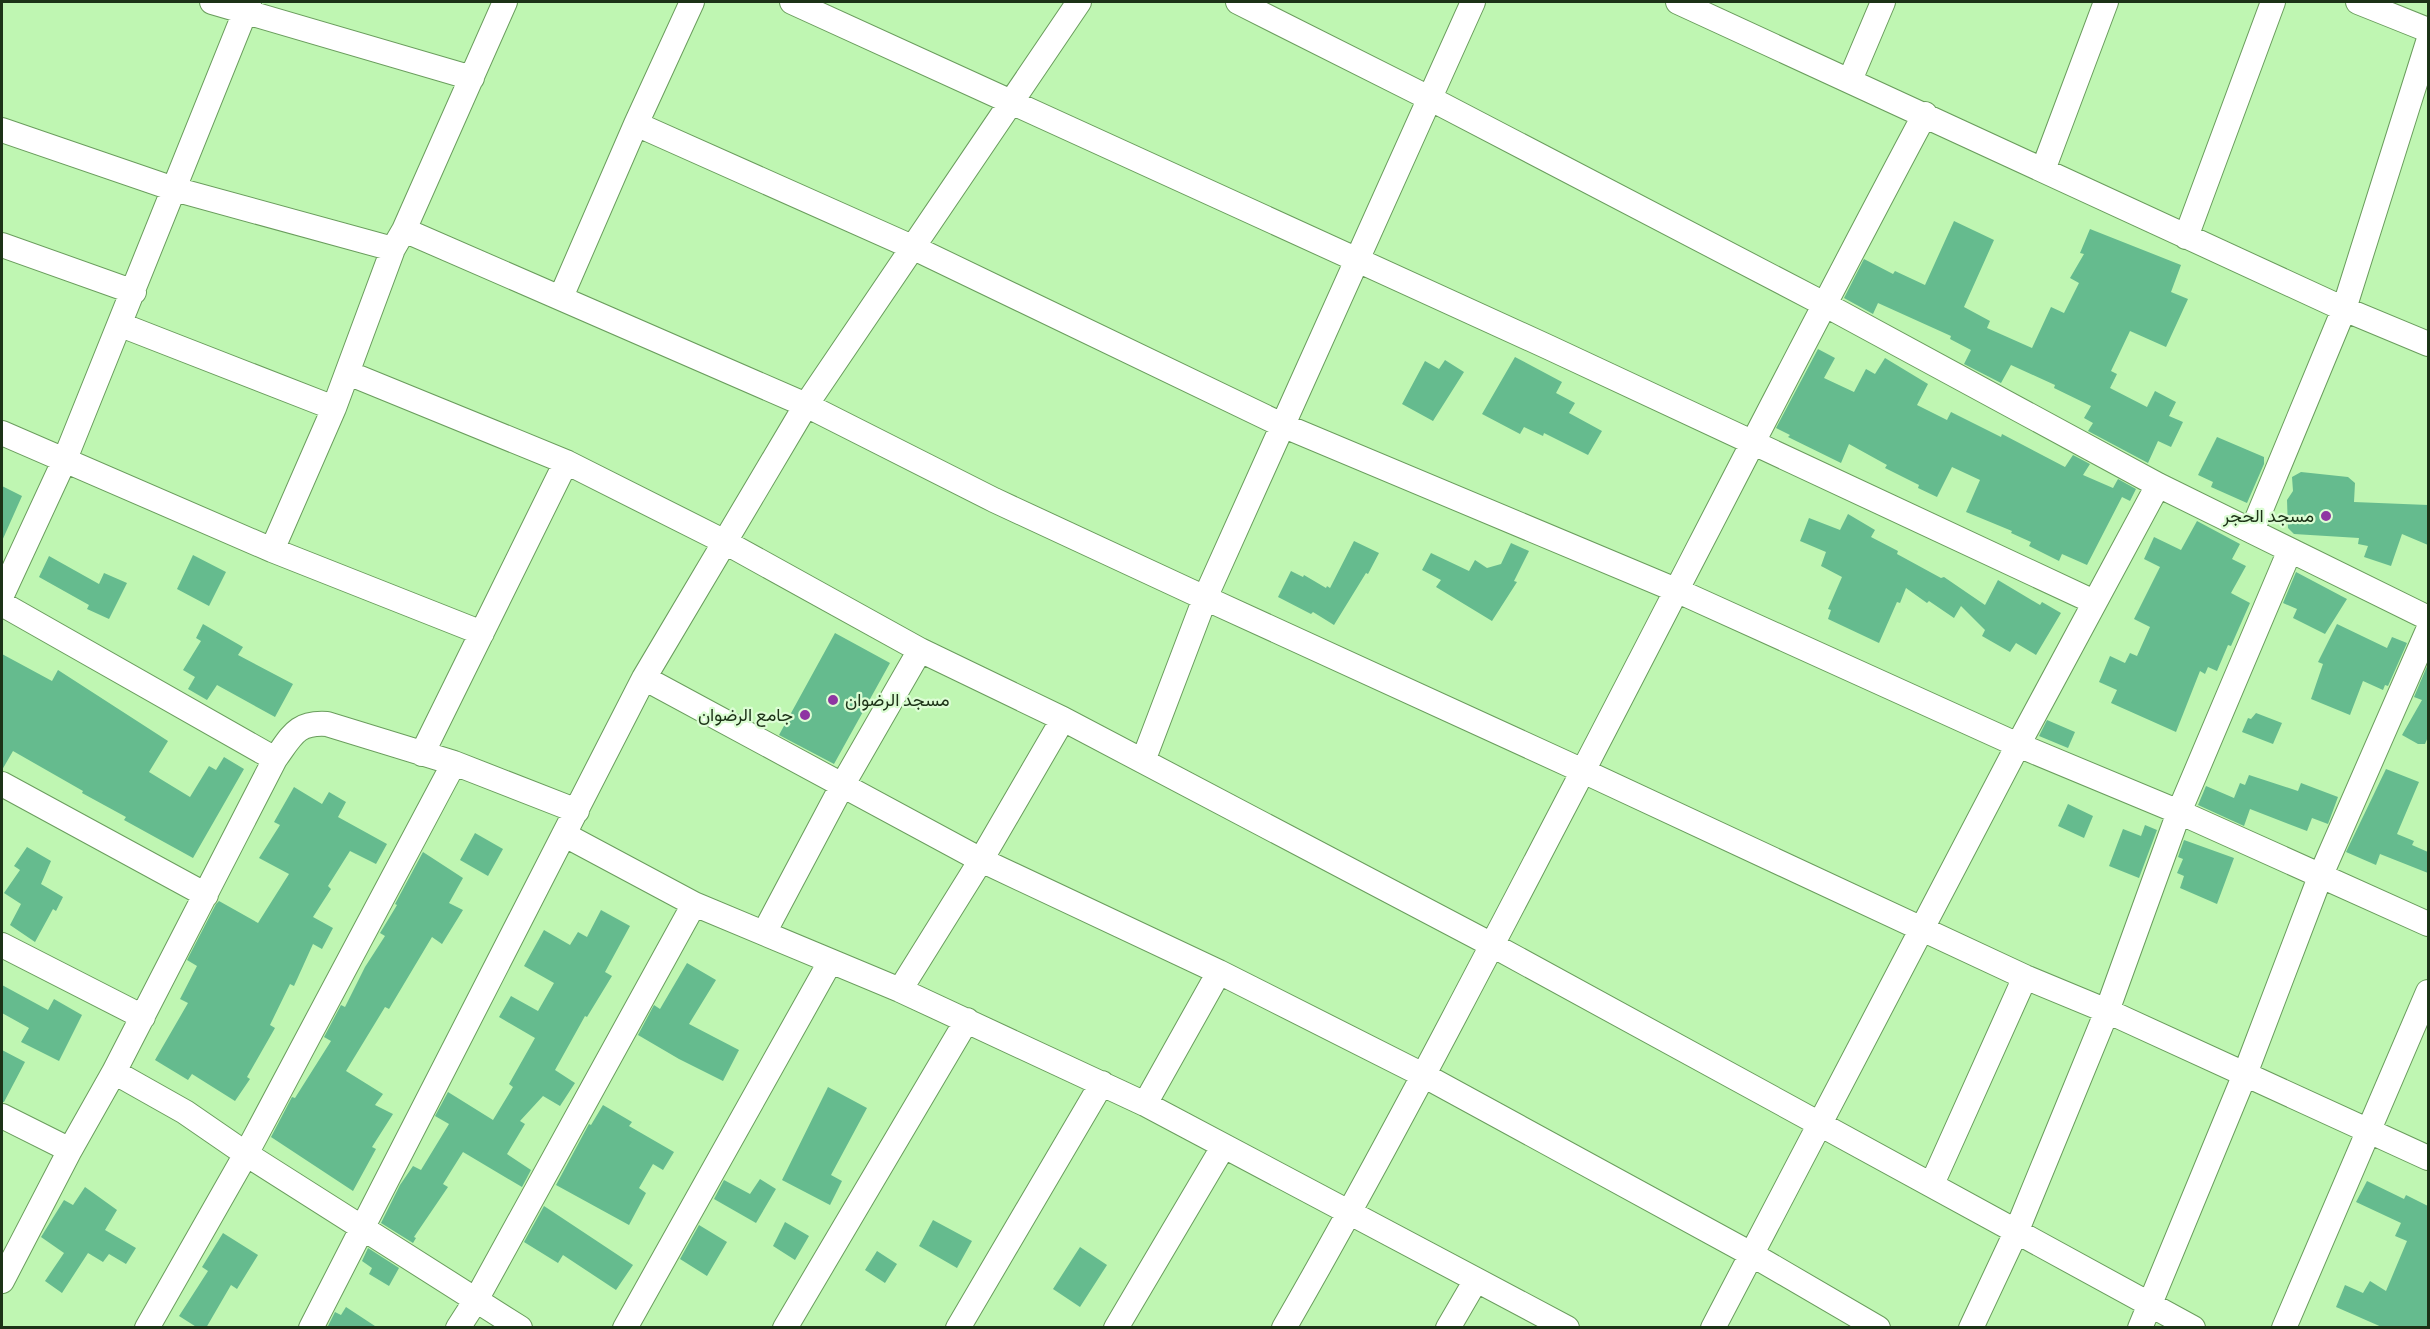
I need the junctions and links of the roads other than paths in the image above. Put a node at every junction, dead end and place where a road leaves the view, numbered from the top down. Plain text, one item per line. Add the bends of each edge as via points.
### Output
1 (212, 2) edge
2 (505, 2) edge
3 (692, 2) edge
4 (792, 2) edge
5 (1079, 2) edge
6 (1238, 2) edge
7 (1473, 2) edge
8 (1678, 2) edge
9 (1883, 2) edge
10 (2106, 2) edge
11 (2273, 2) edge
12 (2358, 2) edge
13 (247, 7) edge
14 (1702, 7) edge
15 (2428, 30) edge
16 (2428, 42) edge
17 (472, 78) junction
18 (1850, 80) junction
19 (1431, 99) junction
20 (1012, 100) junction
21 (1925, 114) junction
22 (636, 124) junction
23 (2, 130) edge
24 (2043, 170) junction
25 (174, 189) junction
26 (2186, 237) junction
27 (398, 240) junction
28 (2, 245) edge
29 (912, 247) junction
30 (1358, 260) junction
31 (134, 292) junction
32 (561, 297) junction
33 (1824, 304) junction
34 (2344, 309) junction
35 (121, 325) junction
36 (2428, 344) edge
37 (348, 373) junction
38 (806, 405) junction
39 (334, 408) junction
40 (1282, 425) junction
41 (2, 433) edge
42 (1754, 443) junction
43 (65, 459) junction
44 (566, 462) junction
45 (2158, 485) junction
46 (2252, 531) junction
47 (723, 541) junction
48 (272, 550) junction
49 (2290, 550) junction
50 (1678, 591) junction
51 (2, 595) edge
52 (1205, 598) junction
53 (2094, 602) junction
54 (2, 604) edge
55 (2428, 618) edge
56 (2428, 630) edge
57 (482, 633) junction
58 (921, 650) junction
59 (644, 678) junction
60 (1064, 719) junction
61 (2018, 745) junction
62 (422, 754) junction
63 (276, 759) junction
64 (1143, 761) junction
65 (454, 763) junction
66 (1583, 771) junction
67 (2, 784) edge
68 (843, 784) junction
69 (577, 811) junction
70 (2179, 812) junction
71 (565, 835) junction
72 (981, 860) junction
73 (2320, 877) junction
74 (206, 895) junction
75 (694, 904) junction
76 (2428, 924) edge
77 (1923, 928) junction
78 (764, 933) junction
79 (2, 945) edge
80 (1494, 946) junction
81 (830, 962) junction
82 (1219, 972) junction
83 (2025, 977) junction
84 (900, 990) junction
85 (2428, 992) edge
86 (2107, 1011) junction
87 (143, 1017) junction
88 (968, 1020) junction
89 (114, 1072) junction
90 (2246, 1074) junction
91 (1425, 1076) junction
92 (1102, 1083) junction
93 (1145, 1104) junction
94 (2, 1116) edge
95 (1819, 1122) junction
96 (2370, 1131) junction
97 (1223, 1147) junction
98 (70, 1150) junction
99 (246, 1154) junction
100 (2428, 1158) edge
101 (1932, 1184) junction
102 (1351, 1212) junction
103 (363, 1228) junction
104 (2017, 1230) junction
105 (1751, 1254) junction
106 (1476, 1280) junction
107 (2, 1281) edge
108 (476, 1300) junction
109 (2150, 1304) junction
110 (147, 1328) edge
111 (311, 1328) edge
112 (458, 1328) edge
113 (520, 1328) edge
114 (625, 1328) edge
115 (785, 1328) edge
116 (958, 1328) edge
117 (1116, 1328) edge
118 (1284, 1328) edge
119 (1448, 1328) edge
120 (1567, 1328) edge
121 (1713, 1328) edge
122 (1878, 1328) edge
123 (1971, 1328) edge
124 (2140, 1328) edge
125 (2193, 1328) edge
126 (2284, 1328) edge

1 - 13 street
2 - 17 street
3 - 22 street
4 - 20 street
5 - 20 street
6 - 19 street
7 - 19 street
8 - 14 street
9 - 18 street
10 - 24 street
11 - 26 street
12 - 15 street
13 - 17 street
13 - 25 street
14 - 18 street
16 - 34 street
17 - 27 street
18 - 21 street
19 - 30 street
19 - 33 street
20 - 29 street
20 - 30 street
21 - 24 street
21 - 33 street
22 - 29 street
22 - 32 street
23 - 25 street
24 - 26 street
25 - 27 street
25 - 31 street
26 - 34 street
27 - 32 street
27 - 37 street
28 - 31 street
29 - 38 street
29 - 40 street
30 - 40 street
30 - 42 street
31 - 35 street
32 - 38 street
33 - 42 street
33 - 45 street
34 - 36 street
34 - 46 street
35 - 39 street
35 - 43 street
37 - 39 street
37 - 44 street
38 - 47 street
38 - 52 street via 994,500
39 - 48 street
40 - 50 street
40 - 52 street
41 - 43 street
42 - 50 street
42 - 53 street
43 - 48 street
43 - 51 street
44 - 47 street
44 - 57 street
45 - 46 street
45 - 53 street
46 - 49 street
47 - 58 street
47 - 59 street
48 - 57 street
49 - 55 street
49 - 70 street
50 - 61 street
50 - 66 street
52 - 64 street
52 - 66 street
53 - 61 street
54 - 63 street
56 - 73 street
57 - 62 street
58 - 60 street
58 - 68 street
59 - 68 street
59 - 69 street
60 - 64 street
60 - 72 street
61 - 70 street
61 - 77 street
62 - 63 street via 327,724 310,723 295,733
62 - 65 street
63 - 74 street
64 - 80 street
65 - 69 street
65 - 99 street
66 - 77 street
66 - 80 street
67 - 74 street
68 - 72 street
68 - 78 street
69 - 71 street
70 - 73 street
70 - 86 street
71 - 75 street
71 - 103 street
72 - 82 street
72 - 84 street
73 - 76 street
73 - 90 street
74 - 87 street
75 - 78 street
75 - 108 street
77 - 83 street
77 - 95 street
78 - 81 street
79 - 87 street
80 - 91 street
80 - 95 street
81 - 84 street
81 - 114 street
82 - 91 street
82 - 93 street
83 - 86 street
83 - 101 street
84 - 88 street
85 - 96 street
86 - 90 street
86 - 104 street
87 - 89 street
88 - 92 street
88 - 115 street
89 - 98 street
89 - 99 street via 185,1112
90 - 96 street
90 - 109 street
91 - 102 street
91 - 105 street
92 - 93 street
92 - 116 street
93 - 97 street
94 - 98 street
95 - 101 street
95 - 105 street
96 - 100 street
96 - 126 street
97 - 102 street
97 - 117 street
98 - 107 street
99 - 103 street
99 - 110 street
101 - 104 street
102 - 106 street
102 - 118 street
103 - 108 street
103 - 111 street
104 - 109 street
104 - 123 street
105 - 121 street
105 - 122 street
106 - 119 street
106 - 120 street
108 - 112 street
108 - 113 street
109 - 124 street
109 - 125 street

